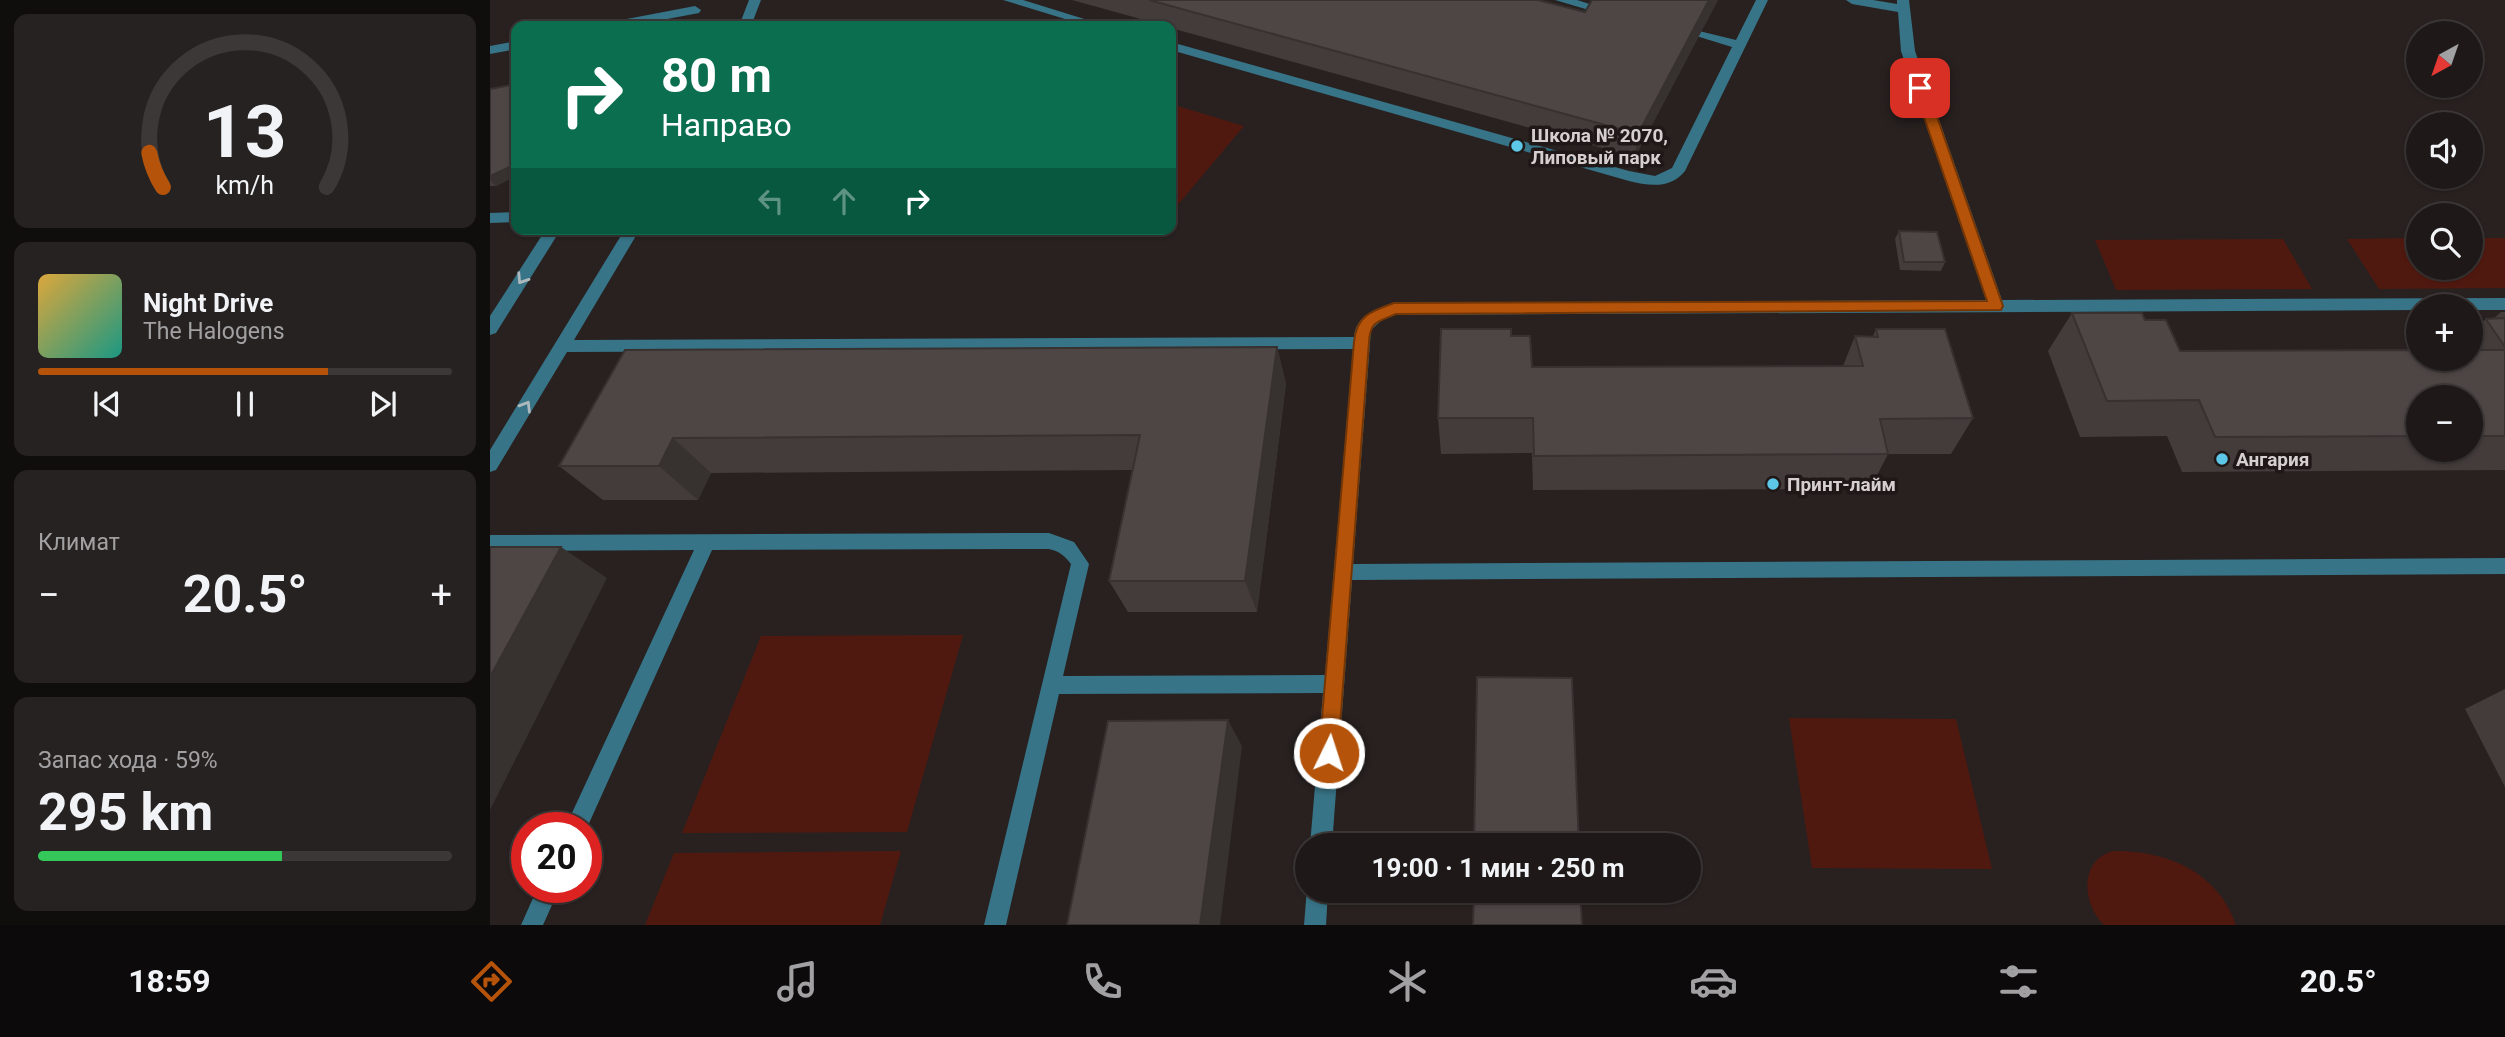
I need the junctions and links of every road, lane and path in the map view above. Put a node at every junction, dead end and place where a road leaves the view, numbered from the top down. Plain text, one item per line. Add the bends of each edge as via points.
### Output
1 (755, 0) edge
2 (1009, 0) edge
3 (1562, 0) edge
4 (1762, 0) edge
5 (1852, 0) edge
6 (1903, 4) edge
7 (697, 5) edge
8 (1599, 9) edge
9 (631, 21) edge
10 (688, 21) edge
11 (747, 21) edge
12 (1083, 21) edge
13 (1699, 35) edge
14 (1740, 45) junction
15 (511, 46) edge
16 (1176, 47) edge
17 (490, 50) edge
18 (511, 217) edge
19 (490, 218) edge
20 (550, 235) edge
21 (629, 235) edge
22 (2505, 304) edge
23 (1996, 306) junction
24 (490, 329) edge
25 (1361, 342) junction
26 (563, 346) junction
27 (490, 465) edge
28 (707, 542) junction
29 (490, 543) edge
30 (2505, 566) edge
31 (1343, 572) junction
32 (1334, 684) junction
33 (1051, 685) junction
34 (583, 812) edge
35 (1322, 833) edge
36 (542, 903) edge
37 (1316, 903) edge
38 (532, 925) edge
39 (995, 925) edge
40 (1315, 925) edge

1 - 11 street
2 - 12 street
3 - 8 street
4 - 14 street
5 - 6 street
6 - 23 street via 1908,51
7 - 9 street
7 - 10 street
13 - 14 street
14 - 16 street via 1678,171 1657,181
15 - 17 street
18 - 19 street
20 -> 24 street
21 - 26 street
22 - 23 street
23 - 25 street via 1394,309 1369,321
25 - 26 street
25 - 31 street
27 -> 26 street
28 - 29 street
28 - 33 street via 1061,543 1080,564
28 - 34 street
30 - 31 street
31 - 32 street
32 - 33 street
32 - 35 street
33 - 39 street
36 - 38 street
37 - 40 street

